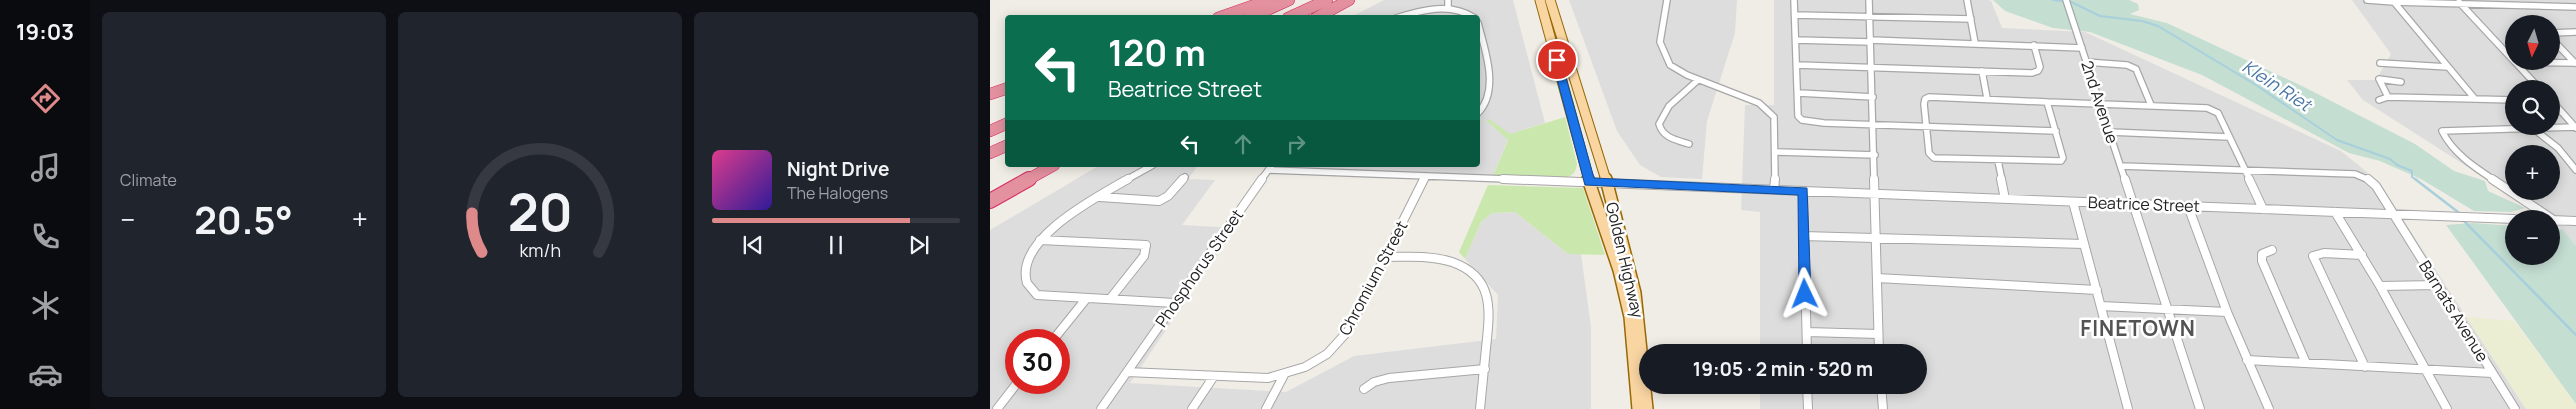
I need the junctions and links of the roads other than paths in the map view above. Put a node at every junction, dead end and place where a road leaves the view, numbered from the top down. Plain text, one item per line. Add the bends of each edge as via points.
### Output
1 (1269, 0) edge
2 (1289, 0) edge
3 (1327, 0) edge
4 (1350, 0) edge
5 (1448, 0) edge
6 (1540, 0) edge
7 (1550, 0) edge
8 (1667, 0) edge
9 (1794, 0) edge
10 (1869, 0) edge
11 (1966, 0) edge
12 (2066, 0) edge
13 (2367, 0) edge
14 (2393, 1) edge
15 (2410, 1) edge
16 (2459, 2) edge
17 (2508, 2) edge
18 (2576, 6) edge
19 (1448, 8) junction
20 (1795, 14) junction
21 (1226, 15) edge
22 (1256, 15) edge
23 (1294, 15) edge
24 (1322, 15) edge
25 (1412, 15) edge
26 (1471, 15) edge
27 (1869, 16) junction
28 (1971, 19) junction
29 (2576, 32) edge
30 (2560, 33) edge
31 (1480, 40) edge
32 (1796, 40) junction
33 (1870, 41) junction
34 (1975, 43) junction
35 (2034, 45) junction
36 (2560, 47) edge
37 (2082, 48) junction
38 (2505, 51) edge
39 (2086, 62) junction
40 (2560, 62) edge
41 (2380, 63) dead end
42 (2576, 63) edge
43 (1797, 65) junction
44 (2448, 66) junction
45 (1871, 68) junction
46 (2522, 70) edge
47 (1982, 71) junction
48 (1698, 80) junction
49 (2532, 80) edge
50 (2401, 82) dead end
51 (1005, 89) edge
52 (1799, 93) junction
53 (990, 94) edge
54 (1872, 97) junction
55 (2388, 97) junction
56 (1987, 98) junction
57 (2475, 98) junction
58 (2379, 100) dead end
59 (2505, 100) edge
60 (2047, 101) junction
61 (2100, 103) junction
62 (2150, 105) junction
63 (2560, 110) edge
64 (1480, 111) edge
65 (1005, 124) edge
66 (1874, 124) junction
67 (1926, 126) junction
68 (2576, 128) edge
69 (2560, 129) edge
70 (2505, 130) edge
71 (990, 131) edge
72 (2056, 131) junction
73 (2110, 132) junction
74 (2541, 135) edge
75 (2229, 137) junction
76 (1688, 144) dead end
77 (1005, 146) edge
78 (1776, 152) junction
79 (990, 153) edge
80 (1875, 155) junction
81 (1998, 161) junction
82 (2120, 166) junction
83 (1050, 167) edge
84 (1150, 167) edge
85 (1270, 168) edge
86 (2244, 170) junction
87 (2576, 170) edge
88 (1426, 176) junction
89 (1184, 177) dead end
90 (1589, 182) junction
91 (1608, 184) junction
92 (1774, 190) junction
93 (1803, 191) junction
94 (1876, 194) junction
95 (1100, 197) junction
96 (2005, 199) junction
97 (990, 201) edge
98 (2073, 202) junction
99 (2133, 204) junction
100 (2188, 206) junction
101 (2263, 209) junction
102 (2537, 210) edge
103 (2335, 212) junction
104 (2392, 214) junction
105 (2505, 219) edge
106 (2560, 221) edge
107 (2576, 222) edge
108 (1803, 236) junction
109 (1877, 238) junction
110 (1040, 240) junction
111 (2084, 244) junction
112 (2272, 250) dead end
113 (2362, 255) junction
114 (1387, 257) junction
115 (1877, 278) junction
116 (2438, 285) junction
117 (2380, 286) junction
118 (2097, 290) junction
119 (1086, 299) junction
120 (1110, 299) junction
121 (1175, 303) junction
122 (2101, 306) junction
123 (2168, 310) junction
124 (2228, 312) junction
125 (1062, 329) edge
126 (1806, 332) junction
127 (1878, 334) junction
128 (1807, 344) edge
129 (1879, 344) edge
130 (2247, 360) junction
131 (2306, 364) junction
132 (2365, 367) junction
133 (1484, 369) junction
134 (2426, 370) junction
135 (1127, 372) junction
136 (2492, 373) junction
137 (1284, 375) junction
138 (1214, 376) junction
139 (1364, 389) dead end
140 (1009, 394) edge
141 (1807, 394) edge
142 (1882, 394) edge
143 (997, 409) edge
144 (1101, 409) edge
145 (1192, 409) edge
146 (1266, 409) edge
147 (1480, 409) edge
148 (1638, 409) edge
149 (1648, 409) edge
150 (1808, 409) edge
151 (1883, 409) edge
152 (2128, 409) edge
153 (2200, 409) edge
154 (2270, 409) edge
155 (2447, 409) edge
156 (2515, 409) edge

1 - 21 highway
2 - 22 highway
3 - 23 highway
4 - 24 highway
5 - 19 street
6 - 90 main road, Golden Highway
7 - 91 main road, Golden Highway
8 - 48 street via 1660,42 1664,55 1670,64
9 - 20 street
10 - 27 street
11 - 28 street
12 - 37 street, 2nd Avenue
13 - 14 street
14 - 15 street
14 - 44 street
15 - 16 street
16 - 17 street
16 - 38 street
17 - 18 street
19 - 25 street
19 - 26 street
20 - 27 street
20 - 32 street
27 - 28 street
27 - 33 street
28 - 34 street
29 - 30 street
31 - 64 street via 1490,87 1486,106
32 - 33 street
32 - 43 street
33 - 34 street
33 - 45 street
34 - 35 street
35 - 37 street
35 - 47 street via 2038,71
36 - 42 street
37 - 39 street, 2nd Avenue
39 - 61 street, 2nd Avenue
39 - 62 street via 2127,65 2136,69
40 - 42 street
41 - 44 street
43 - 45 street
43 - 52 street
44 - 57 street
45 - 47 street
45 - 54 street
46 - 49 street
47 - 56 street
48 - 76 street via 1663,110 1658,119 1666,135
48 - 78 street via 1751,99 1767,109 1774,117
50 - 55 street via 2379,79
51 - 53 highway
52 - 54 street
52 - 66 street via 1798,116 1802,120
54 - 66 street
55 - 57 street
55 - 58 street
56 - 60 street
56 - 67 street via 1927,98 1924,104
57 - 59 street
60 - 61 street
60 - 72 street
61 - 62 street
61 - 73 street, 2nd Avenue
62 - 75 street via 2215,110
63 - 68 street
65 - 71 highway
66 - 67 street
66 - 80 street
67 - 72 street
67 - 81 street via 1929,153 1934,158
68 - 69 street
70 - 102 street via 2442,131 2444,138 2467,161
72 - 81 street via 2063,158 2060,161
73 - 75 street
73 - 82 street, 2nd Avenue
74 - 87 street via 2558,148
75 - 86 street
77 - 79 highway
78 - 80 street
78 - 92 street
80 - 94 street
81 - 96 street
82 - 86 street, Barnats Avenue
82 - 99 street, 2nd Avenue
83 - 97 highway
84 - 95 street
85 - 88 street, Beatrice Street
85 - 121 street, Phosphorus Street
86 - 101 street
86 - 104 street, Barnats Avenue via 2360,176 2376,186
88 - 90 street, Beatrice Street
88 - 114 street, Chromium Street
89 - 95 street via 1168,196 1159,201
90 - 91 street, Beatrice Street
90 - 148 main road, Golden Highway via 1620,270 1630,317
91 - 92 street, Beatrice Street
91 - 149 main road, Golden Highway via 1633,278
92 - 93 street, Beatrice Street
93 - 94 street, Beatrice Street
93 - 108 street
94 - 96 street, Beatrice Street
94 - 109 street
95 - 110 street via 1057,224
96 - 98 street, Beatrice Street
98 - 99 street, Beatrice Street
98 - 111 street
99 - 100 street, Beatrice Street
99 - 123 street, 2nd Avenue
100 - 101 street, Beatrice Street
100 - 124 street
101 - 103 street, Beatrice Street
103 - 104 street, Beatrice Street
103 - 113 street
104 - 105 street, Beatrice Street
104 - 116 street, Barnats Avenue
106 - 107 street
108 - 109 street
108 - 126 street
109 - 111 street
109 - 115 street
110 - 119 street via 1026,262 1026,284 1031,292
110 - 120 street via 1146,246 1144,256
111 - 118 street
112 - 131 street via 2262,254 2262,261
113 - 117 street
113 - 132 street via 2324,253 2313,256
114 - 133 street via 1446,259 1461,266 1482,286 1488,295 1490,308
114 - 137 street, Chromium Street via 1348,331 1327,354
115 - 118 street
115 - 127 street
116 - 117 street
116 - 136 street, Barnats Avenue
117 - 134 street
118 - 122 street
119 - 120 street
119 - 125 street
120 - 121 street
121 - 135 street, Phosphorus Street
122 - 123 street
122 - 152 street
123 - 124 street
123 - 153 street, 2nd Avenue
124 - 130 street
126 - 127 street
126 - 128 street
127 - 129 street
130 - 131 street
130 - 154 street
131 - 132 street
132 - 134 street
133 - 139 street via 1389,378
133 - 147 street
134 - 136 street
134 - 155 street
135 - 138 street, Chromium Street
135 - 144 street, Phosphorus Street
136 - 156 street, Barnats Avenue
137 - 138 street, Chromium Street via 1268,378
137 - 146 street
138 - 145 street
140 - 143 street
141 - 150 street
142 - 151 street

